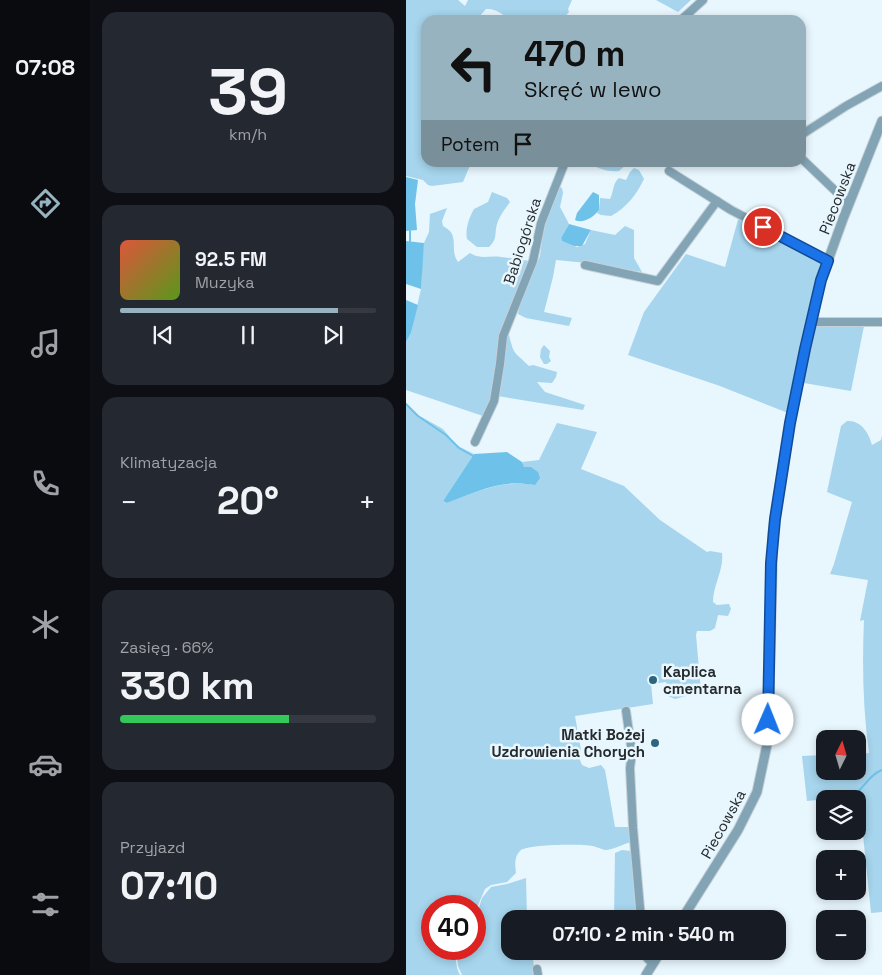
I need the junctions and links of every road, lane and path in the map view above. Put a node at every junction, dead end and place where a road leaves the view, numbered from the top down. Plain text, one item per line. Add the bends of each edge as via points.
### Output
1 (703, 0) edge
2 (686, 15) edge
3 (882, 86) edge
4 (882, 122) edge
5 (806, 132) edge
6 (806, 163) edge
7 (562, 167) edge
8 (669, 171) dead end
9 (717, 201) junction
10 (849, 204) junction
11 (828, 261) junction
12 (585, 265) dead end
13 (811, 322) junction
14 (882, 322) edge
15 (474, 442) dead end
16 (626, 710) dead end
17 (640, 910) edge
18 (688, 910) edge
19 (649, 960) edge
20 (655, 960) edge
21 (653, 964) junction
22 (646, 975) edge

1 - 2 street
3 - 5 street
4 - 10 street, Piecowska
6 - 10 street
7 - 15 street, Babiogórska via 541,223 533,261 502,336 494,401
8 - 9 street
9 - 11 street
9 - 12 street via 658,281
10 - 11 street, Piecowska
11 - 13 street, Piecowska
13 - 14 street
13 - 18 street, Piecowska via 790,423 773,532 768,740 763,769 757,792 738,830
16 - 17 street via 632,753 633,828
19 - 21 street
20 - 21 street
21 - 22 street

